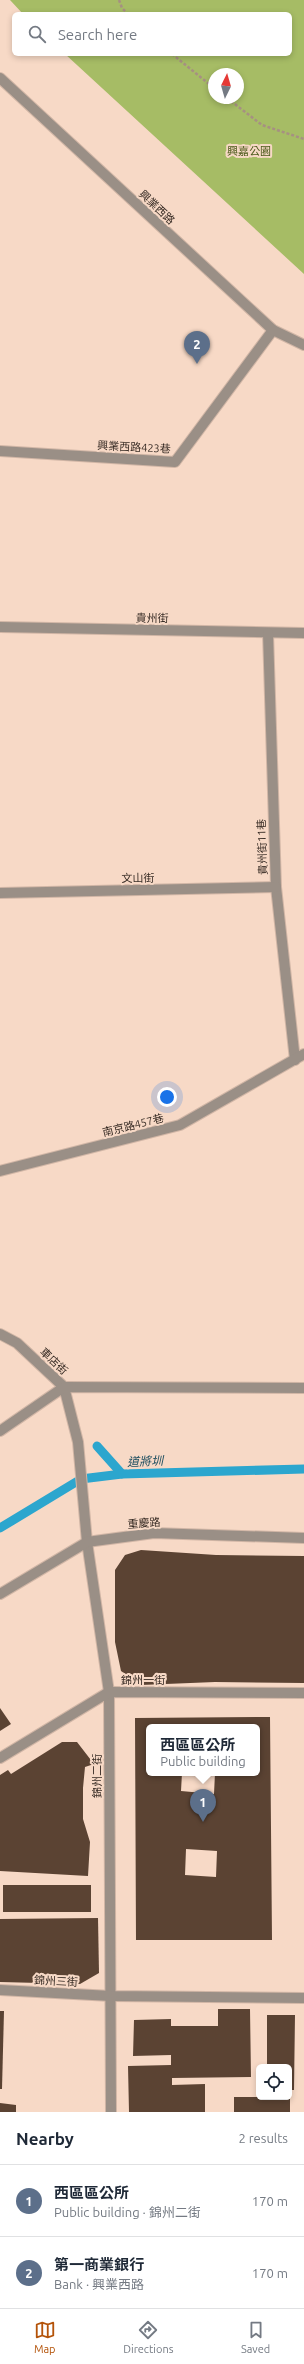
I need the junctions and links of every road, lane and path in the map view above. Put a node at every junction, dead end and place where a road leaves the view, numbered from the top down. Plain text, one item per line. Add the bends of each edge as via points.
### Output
1 (119, 0) edge
2 (126, 12) edge
3 (174, 56) edge
4 (0, 78) edge
5 (208, 83) edge
6 (235, 104) edge
7 (304, 139) edge
8 (273, 330) junction
9 (304, 346) edge
10 (0, 451) edge
11 (0, 627) edge
12 (268, 633) junction
13 (304, 633) edge
14 (276, 887) junction
15 (0, 893) edge
16 (300, 1057) edge
17 (0, 1172) edge
18 (0, 1334) edge
19 (64, 1387) junction
20 (304, 1388) edge
21 (0, 1430) edge
22 (78, 1442) joint
23 (304, 1538) edge
24 (87, 1542) junction
25 (0, 1594) edge
26 (109, 1692) junction
27 (304, 1693) edge
28 (0, 1758) edge
29 (0, 1990) edge
30 (111, 1996) junction
31 (304, 1998) edge
32 (111, 2112) edge

1 - 2 path
3 - 5 path
4 - 8 street, 興業西路
6 - 7 path via 262,125
8 - 9 street, 興業西路
8 - 10 street, 興業西路423巷 via 175,462
11 - 12 street, 貴州街
12 - 13 street, 貴州街
12 - 14 street, 貴州街11巷
14 - 15 street, 文山街
14 - 16 street, 貴州街11巷
16 - 17 street, 南京路457巷 via 180,1125
18 - 19 street, 車店街 via 17,1343
19 - 20 street
19 - 21 street
19 - 22 street, 車店街
22 - 24 street, 錦州二街
23 - 24 street, 重慶路 via 154,1533
24 - 25 street, 重慶路
24 - 26 street, 錦州二街
26 - 27 street, 錦州一街
26 - 28 street, 錦州一街
26 - 30 street, 錦州二街
29 - 30 street, 錦州三街
30 - 31 street, 錦州三街
30 - 32 street, 錦州二街

